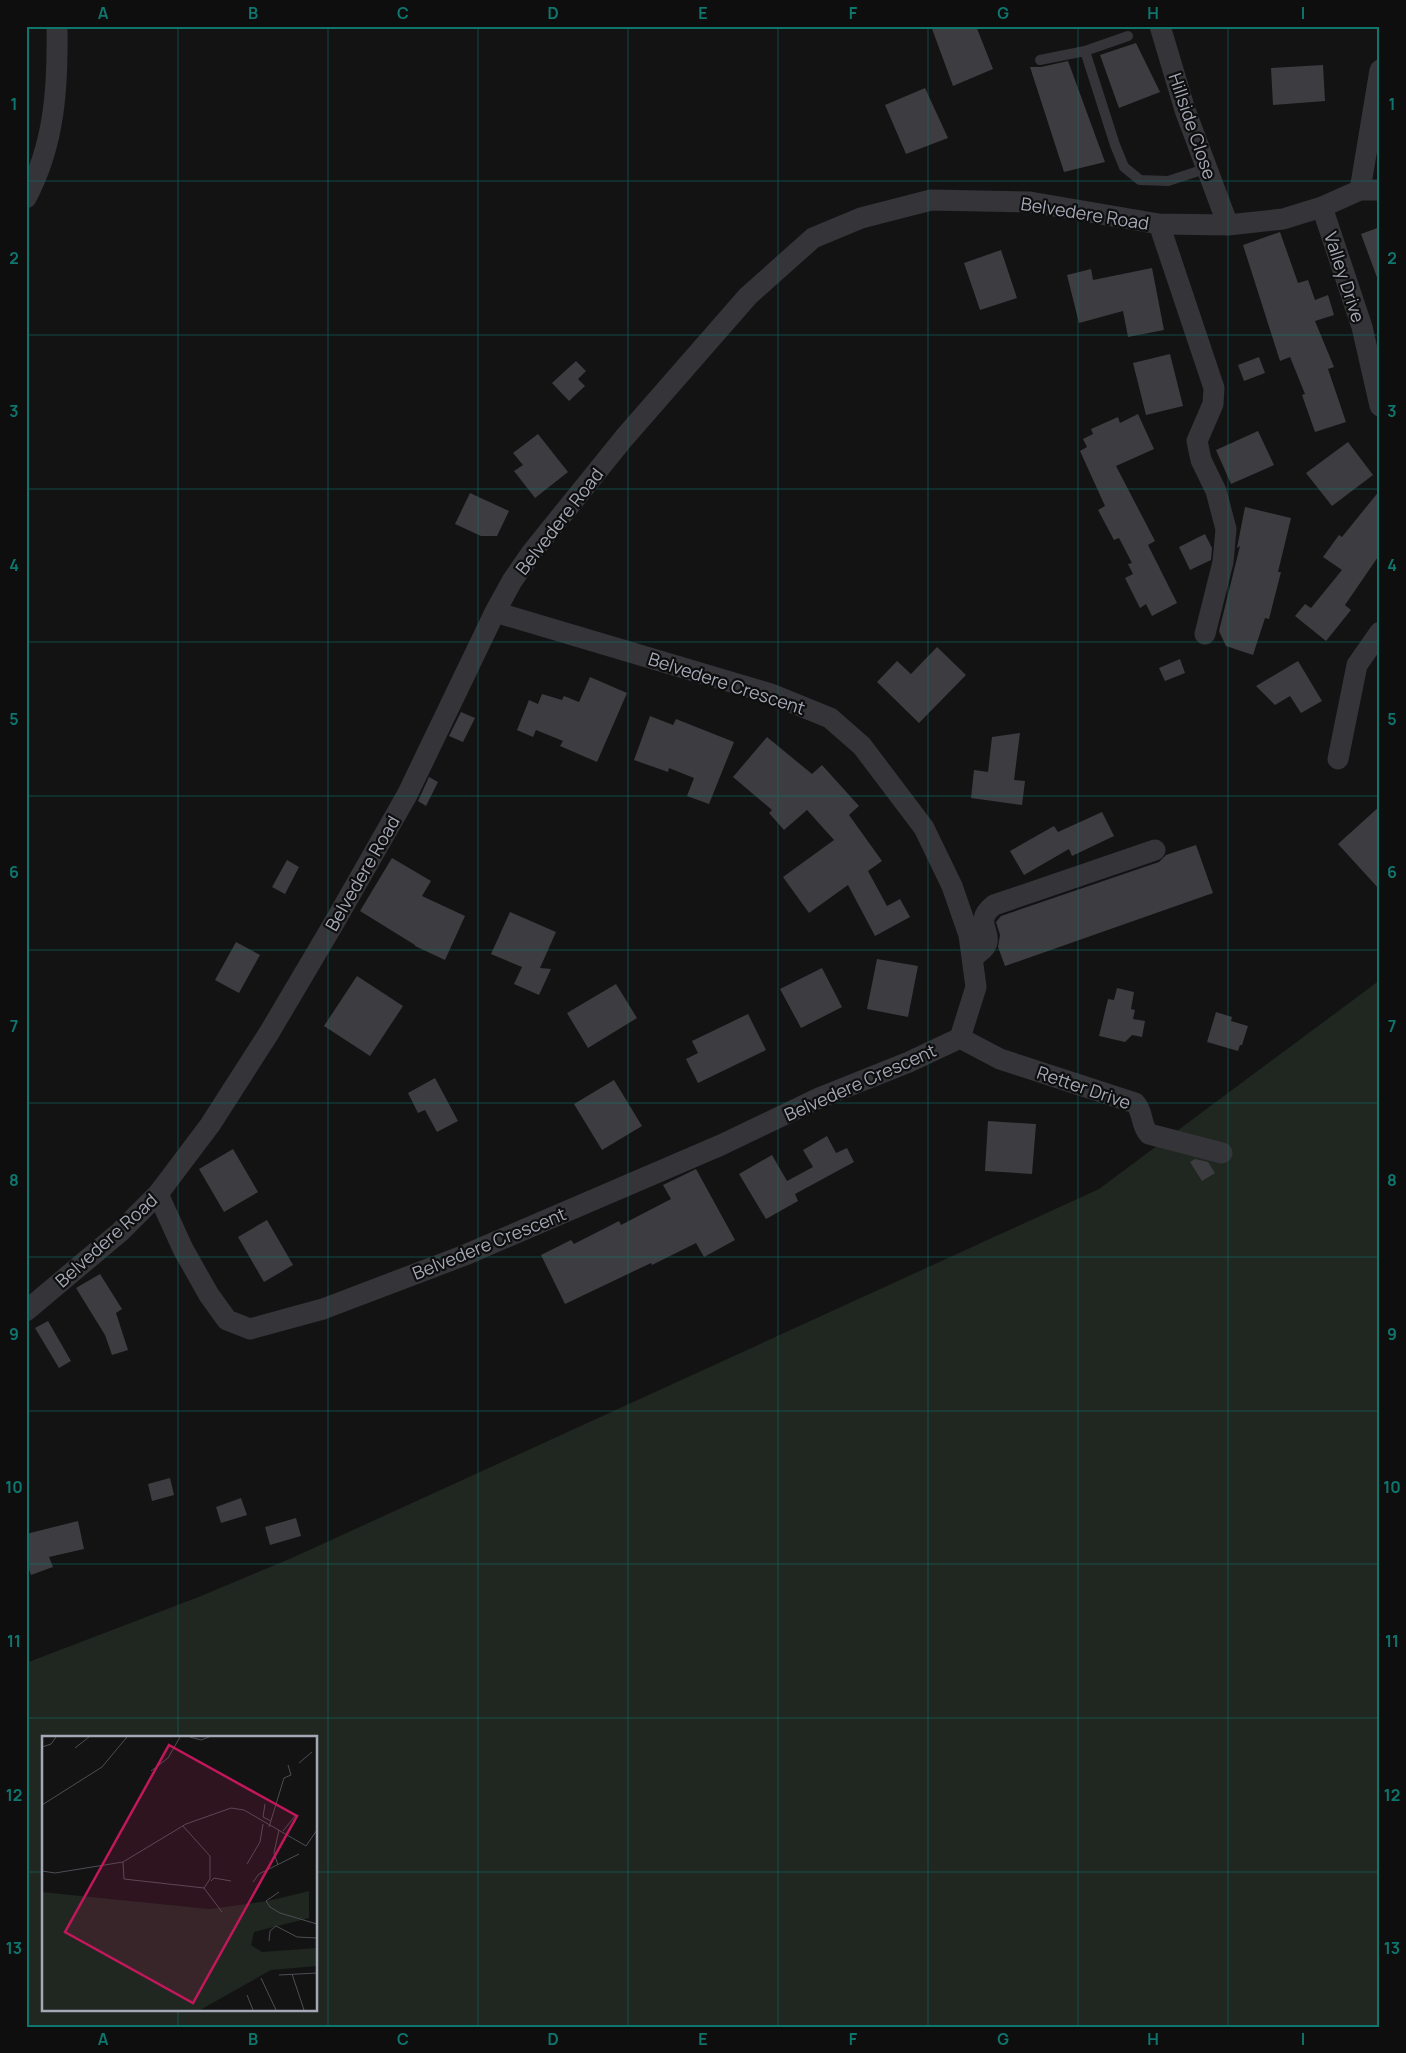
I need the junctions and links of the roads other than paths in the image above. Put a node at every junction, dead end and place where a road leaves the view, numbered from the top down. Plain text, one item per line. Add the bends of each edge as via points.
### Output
1 (57, 26) edge
2 (1160, 26) edge
3 (1128, 36) dead end
4 (1084, 51) junction
5 (1040, 60) dead end
6 (1380, 70) edge
7 (1208, 168) junction
8 (1370, 190) edge
9 (26, 198) edge
10 (1322, 207) junction
11 (1159, 224) junction
12 (1228, 225) junction
13 (1380, 406) edge
14 (495, 612) junction
15 (1380, 632) edge
16 (1205, 634) dead end
17 (1338, 759) dead end
18 (1155, 850) dead end
19 (972, 958) junction
20 (960, 1038) junction
21 (1222, 1153) dead end
22 (158, 1194) junction
23 (26, 1311) edge

1 - 9 street via 58,67 53,117 39,174
2 - 7 street, Hillside Close via 1185,110
3 - 4 lane
4 - 5 lane
4 - 7 lane via 1124,167 1140,180 1168,181
6 - 8 street
7 - 12 street, Hillside Close
8 - 10 street, Belvedere Road
10 - 12 street, Belvedere Road via 1284,219
10 - 13 street, Valley Drive via 1362,327
11 - 12 street, Belvedere Road
11 - 14 street, Belvedere Road via 1030,202 931,200 861,218 813,238 748,296 624,438 532,552
11 - 16 street via 1214,388 1212,404 1197,441 1226,529 1223,562
14 - 19 street, Belvedere Crescent via 771,694 830,718 862,746 924,828 952,886 969,935
14 - 22 street, Belvedere Road via 407,796 334,923 210,1125
15 - 17 street via 1357,665
18 - 19 street via 994,905 985,911 983,919 988,943
19 - 20 street, Belvedere Crescent via 976,987
20 - 21 street, Retter Drive via 1000,1059 1135,1103 1149,1134
20 - 22 street, Belvedere Crescent via 465,1255 323,1309 250,1329 227,1320 209,1295
22 - 23 street, Belvedere Road via 120,1232

